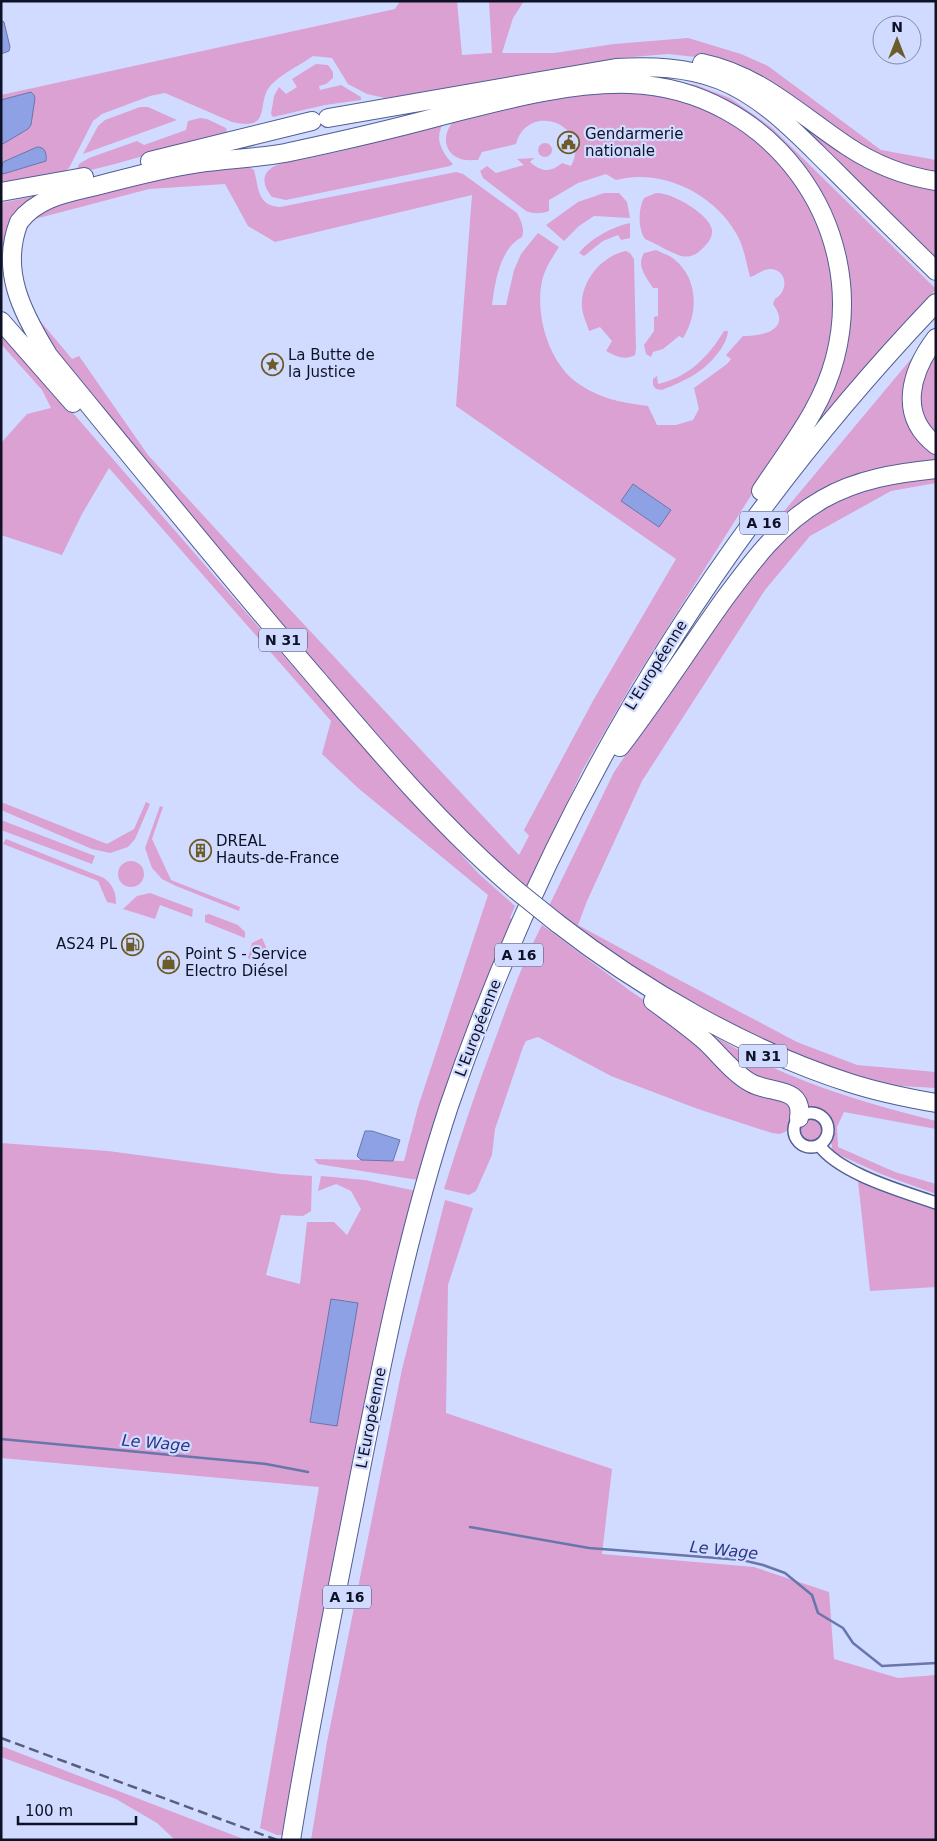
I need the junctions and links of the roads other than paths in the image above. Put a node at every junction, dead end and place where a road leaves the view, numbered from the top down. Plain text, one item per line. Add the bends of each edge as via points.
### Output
1 (571, 75) junction
2 (528, 95) junction
3 (122, 179) junction
4 (936, 181) edge
5 (1, 192) edge
6 (1, 200) edge
7 (936, 271) edge
8 (936, 280) edge
9 (1, 300) edge
10 (936, 303) edge
11 (936, 319) edge
12 (1, 321) edge
13 (936, 338) edge
14 (47, 353) junction
15 (936, 445) edge
16 (936, 469) edge
17 (666, 647) junction
18 (620, 748) junction
19 (515, 893) junction
20 (555, 926) junction
21 (614, 972) junction
22 (810, 1068) junction
23 (936, 1093) edge
24 (936, 1103) edge
25 (936, 1114) edge
26 (799, 1118) junction
27 (819, 1145) junction
28 (936, 1203) edge
29 (298, 1833) edge

1 - 4 highway via 616,64 662,59 689,60 721,67 768,90 872,161
1 - 5 highway via 320,119 104,173
1 - 7 highway via 616,68 667,68 700,73 726,82 786,123
2 - 3 highway via 282,154 188,164
2 - 8 highway via 582,82 644,73 686,76 718,86 772,120
2 - 17 highway via 634,84 691,95 720,107 765,137 797,170 821,209 837,256 842,319 836,356 823,394 810,419 689,600
3 - 6 highway via 112,178
3 - 14 highway via 44,201 22,218 10,237 4,258 7,285
9 - 14 highway, N 31
10 - 17 highway, L'Européenne / A 16 via 860,386 791,469 717,570
11 - 18 highway, L'Européenne / A 16 via 843,423 762,526 689,632
12 - 19 highway, N 31 via 403,787 450,836
13 - 15 highway via 919,364 912,398 917,423
14 - 19 highway, N 31 via 232,580 402,778
16 - 18 highway via 880,477 846,488 818,501 789,523 739,579
17 - 29 highway, L'Européenne / A 16 via 596,767 538,884 480,1020 445,1121 414,1224 386,1345 320,1679
18 - 29 highway, L'Européenne / A 16 via 566,850 515,963 474,1069 446,1156 419,1251 390,1376
19 - 20 highway, N 31
20 - 21 highway, N 31
20 - 22 highway, N 31 via 679,1004
21 - 25 highway, N 31 via 718,1033 793,1069 865,1096
21 - 26 highway via 690,1028 745,1079 796,1098 800,1106
22 - 23 highway via 882,1087
22 - 24 highway, N 31 via 868,1088
26 - 27 street via 794,1129 797,1140 808,1147
26 - 27 street via 813,1114 823,1119 827,1133
27 - 28 street via 830,1158 848,1168

